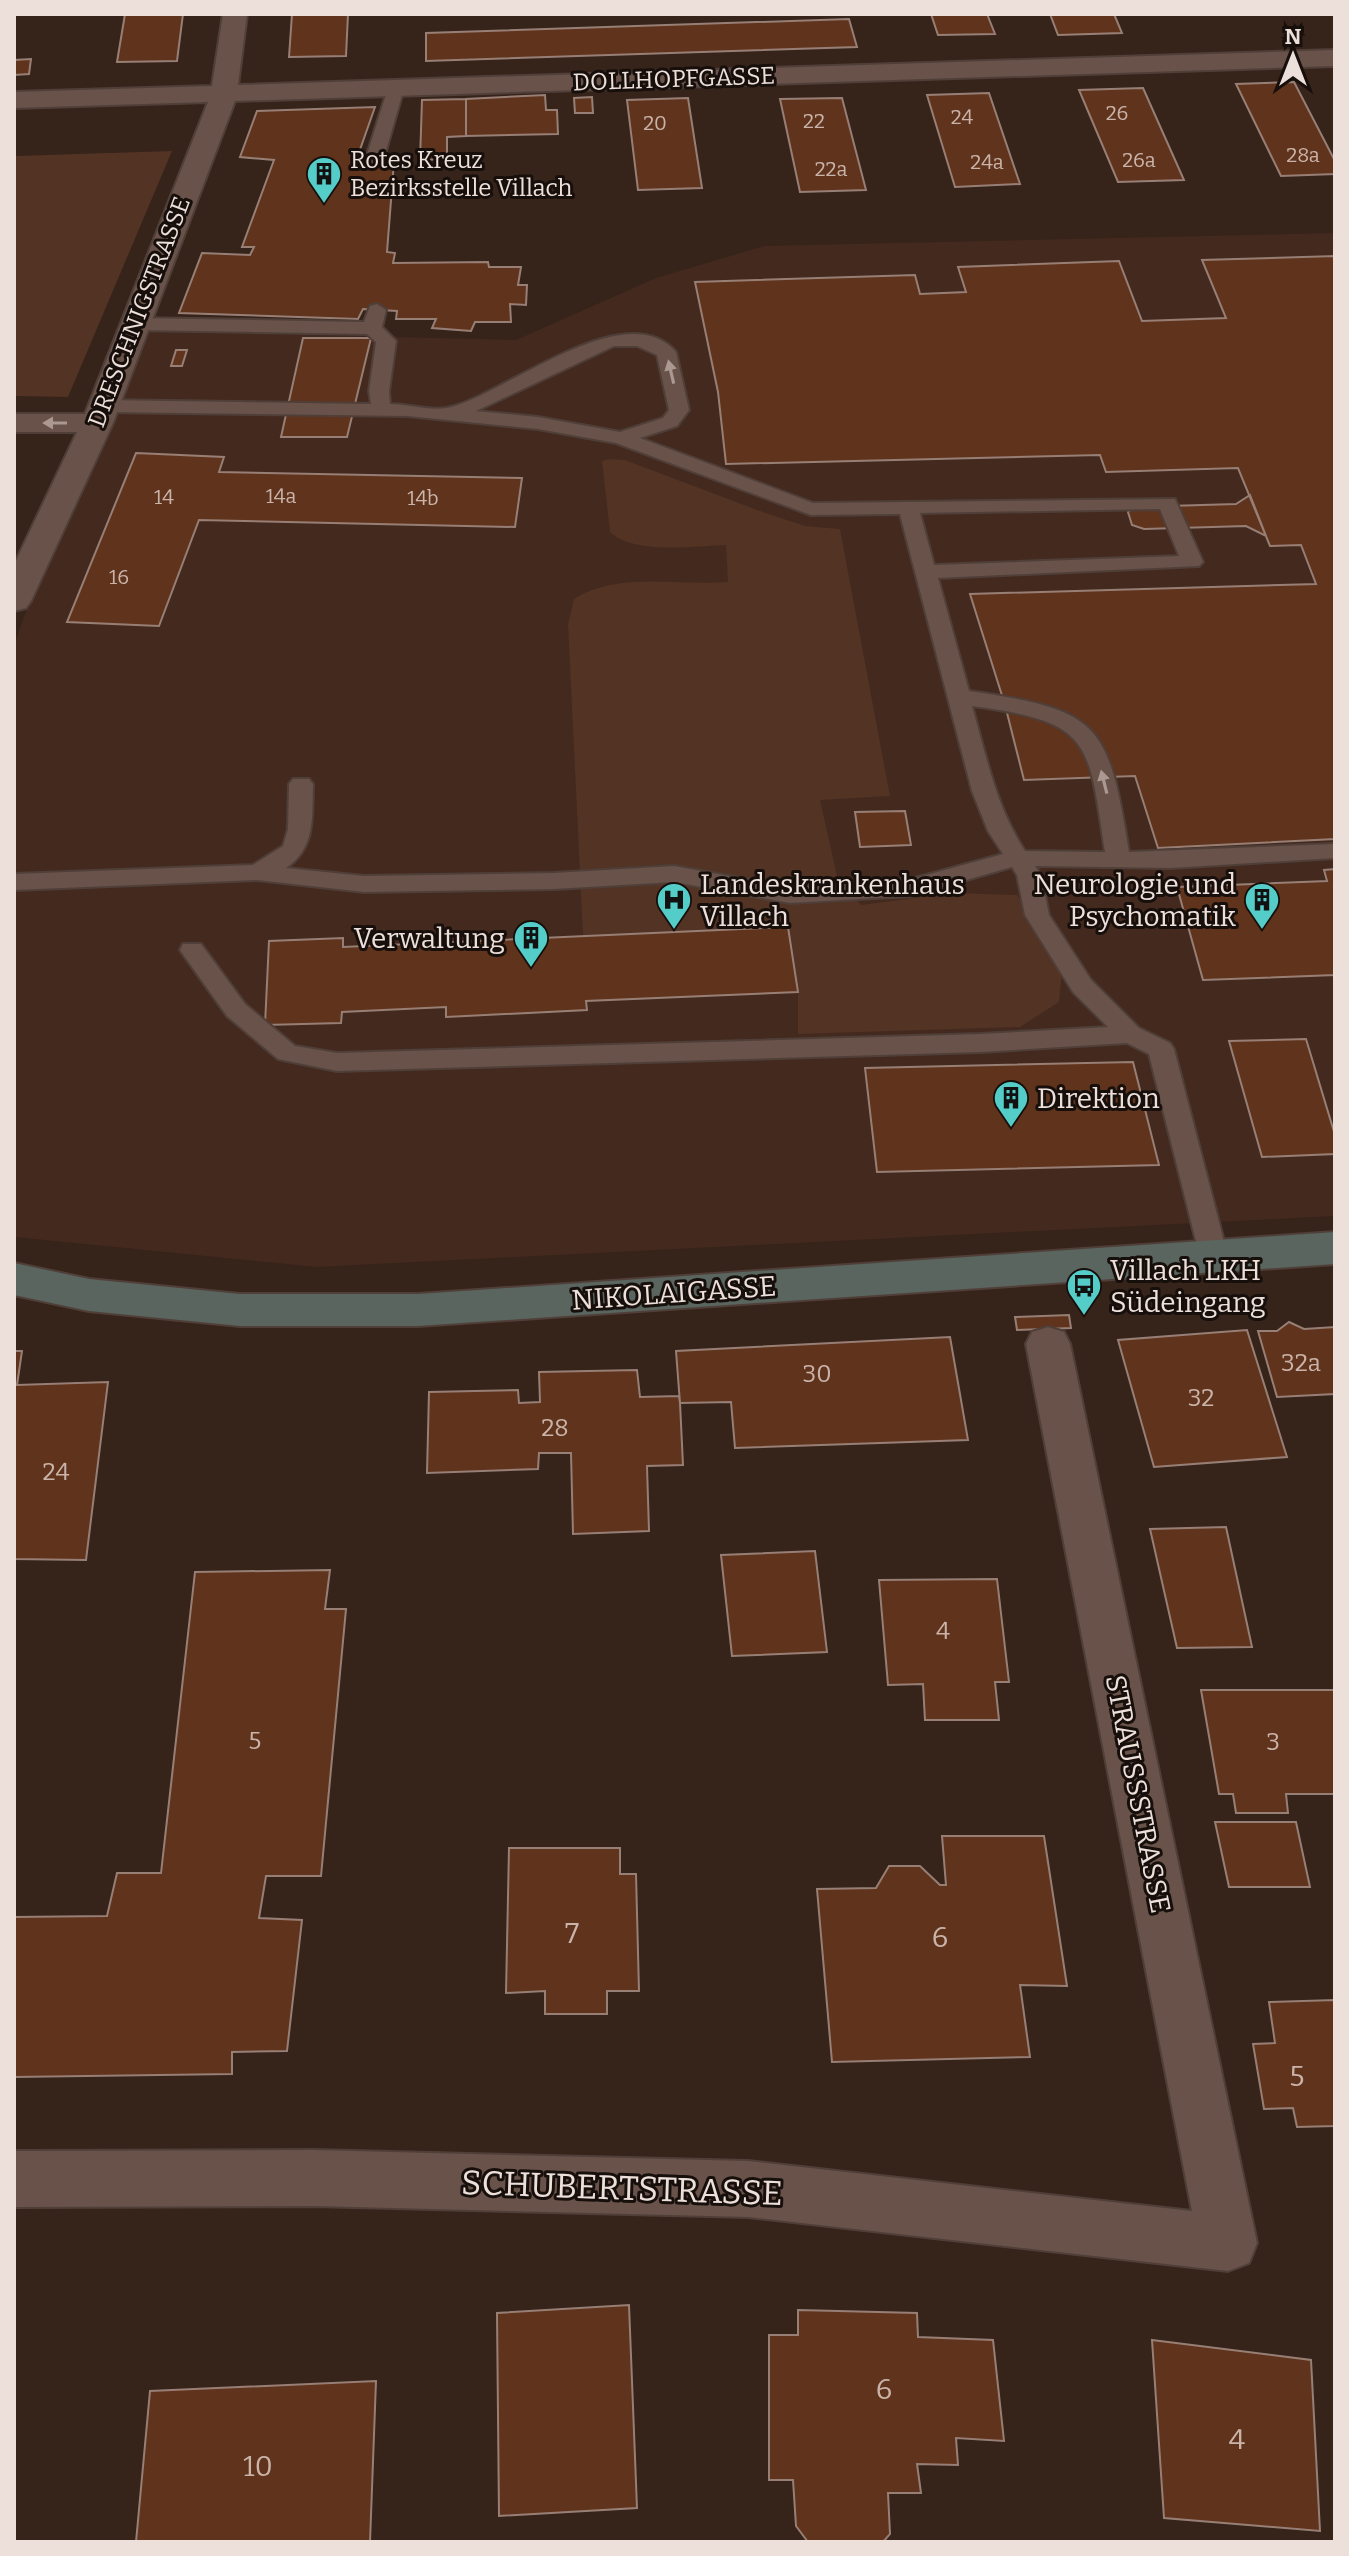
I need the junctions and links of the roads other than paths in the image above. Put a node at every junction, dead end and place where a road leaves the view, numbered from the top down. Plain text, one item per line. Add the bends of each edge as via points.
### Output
1 (235, 14) edge
2 (1335, 58) edge
3 (396, 88) junction
4 (224, 94) junction
5 (14, 100) edge
6 (374, 161) dead end
7 (135, 324) junction
8 (381, 410) junction
9 (453, 414) junction
10 (100, 415) junction
11 (14, 423) edge
12 (621, 438) junction
13 (909, 510) junction
14 (927, 572) junction
15 (14, 601) edge
16 (960, 697) junction
17 (301, 784) dead end
18 (1335, 851) edge
19 (1018, 858) junction
20 (1118, 858) junction
21 (257, 872) junction
22 (14, 882) edge
23 (192, 950) dead end
24 (1130, 1034) junction
25 (1335, 1248) edge
26 (1214, 1257) junction
27 (14, 1279) edge
28 (1048, 1344) dead end
29 (14, 2179) edge
30 (1228, 2243) joint

1 - 4 street, DRESCHNIGSTRASSE
2 - 3 street, DOLLHOPFGASSE
3 - 4 street, DOLLHOPFGASSE
3 - 6 lane
4 - 5 street, DOLLHOPFGASSE
4 - 7 street, DRESCHNIGSTRASSE
7 - 8 lane via 374,319 386,341
7 - 10 street, DRESCHNIGSTRASSE
8 - 9 lane
8 - 10 lane
9 - 12 lane
12 -> 9 lane via 670,422 679,410 666,352 640,340 611,340
10 -> 11 street
10 - 15 street, DRESCHNIGSTRASSE
12 - 13 lane via 811,509
13 - 14 lane
13 - 14 lane via 1168,503 1192,562
14 - 16 lane
16 - 19 lane via 984,791
20 -> 16 lane via 1104,777 1089,739 1052,715
17 - 21 lane via 293,853
18 - 20 lane
19 - 20 lane
19 - 21 lane via 910,888 790,895 674,874 364,884
19 - 24 lane via 1029,875 1037,915 1082,986
21 - 22 lane
23 - 24 lane via 236,1010 287,1053 337,1062 967,1044
24 - 26 lane via 1161,1049
25 - 26 street, NIKOLAIGASSE
26 - 27 street, NIKOLAIGASSE via 418,1310 240,1310 89,1295
28 - 30 street, STRAUSSSTRASSE
29 - 30 street, SCHUBERTSTRASSE via 314,2178 748,2189

